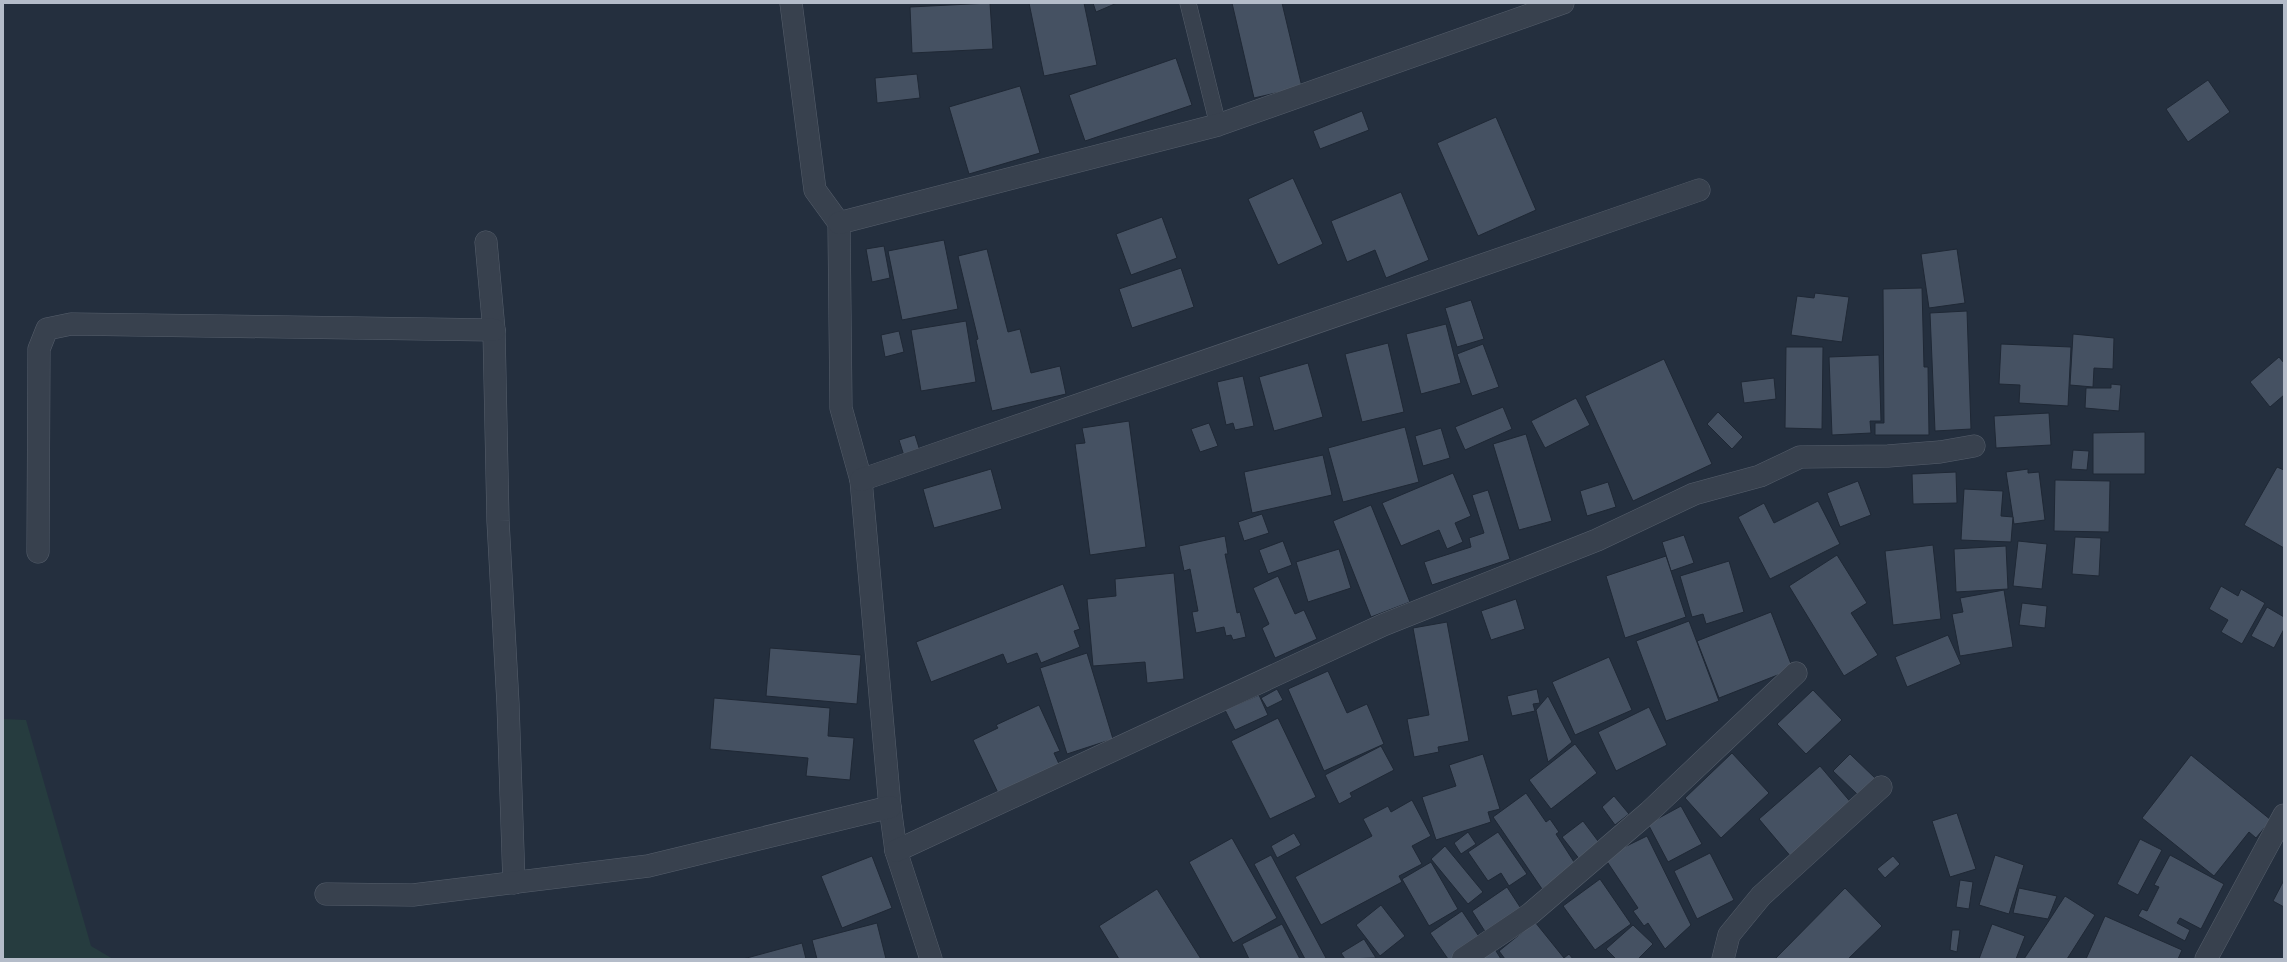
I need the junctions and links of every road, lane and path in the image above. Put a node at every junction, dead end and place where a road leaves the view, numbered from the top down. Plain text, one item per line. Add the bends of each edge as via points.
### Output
1 (792, 3) edge
2 (1188, 3) edge
3 (1563, 3) edge
4 (1218, 125) junction
5 (1699, 190) dead end
6 (839, 223) junction
7 (486, 242) dead end
8 (494, 330) junction
9 (1974, 446) dead end
10 (861, 480) junction
11 (38, 552) dead end
12 (1796, 673) dead end
13 (1881, 787) dead end
14 (890, 807) junction
15 (2284, 816) edge
16 (896, 851) junction
17 (514, 883) junction
18 (326, 894) dead end
19 (931, 959) edge
20 (1463, 959) edge
21 (1723, 959) edge
22 (2206, 959) edge

1 - 6 street via 815,190
2 - 4 lane
3 - 4 street
4 - 6 street
5 - 10 street
6 - 10 street via 841,408
7 - 8 street
8 - 11 street via 71,324 47,329 39,349
8 - 17 street via 498,521
9 - 16 street via 1940,452 1888,456 1800,457 1760,476 1694,494 1597,540 1382,624
10 - 14 street
12 - 20 street via 1649,812 1530,914
13 - 21 street via 1761,896 1729,935
14 - 16 street
14 - 17 street via 648,866
15 - 22 street
16 - 19 street
17 - 18 street via 413,895

